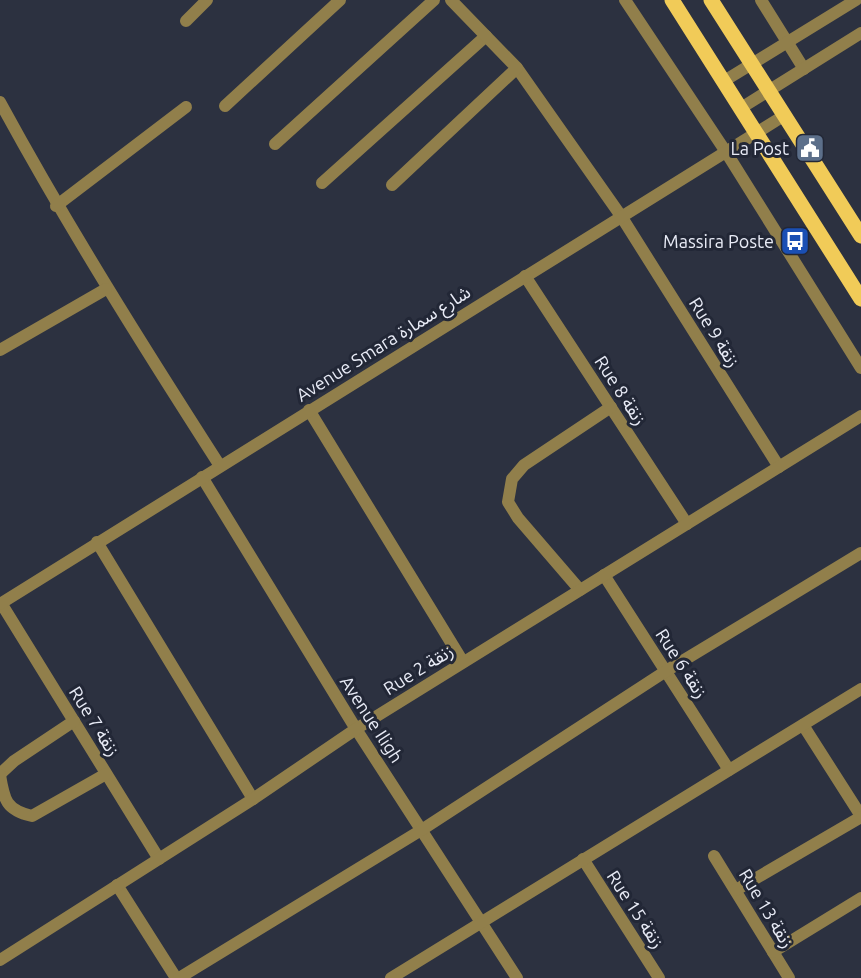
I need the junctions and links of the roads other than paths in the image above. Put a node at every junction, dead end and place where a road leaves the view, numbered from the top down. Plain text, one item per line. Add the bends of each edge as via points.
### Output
1 (207, 0) edge
2 (340, 0) edge
3 (434, 0) edge
4 (451, 0) edge
5 (625, 0) edge
6 (672, 0) edge
7 (711, 0) edge
8 (761, 0) edge
9 (859, 1) edge
10 (186, 21) dead end
11 (861, 33) edge
12 (486, 36) junction
13 (787, 42) junction
14 (751, 64) junction
15 (517, 68) junction
16 (804, 69) junction
17 (724, 81) junction
18 (769, 91) junction
19 (0, 102) edge
20 (225, 105) dead end
21 (186, 106) dead end
22 (741, 108) junction
23 (786, 115) junction
24 (757, 133) junction
25 (275, 144) dead end
26 (726, 152) junction
27 (322, 183) dead end
28 (392, 185) dead end
29 (56, 206) junction
30 (621, 216) junction
31 (861, 236) edge
32 (525, 276) junction
33 (106, 289) junction
34 (861, 299) edge
35 (0, 350) edge
36 (861, 368) edge
37 (611, 407) junction
38 (309, 410) junction
39 (861, 416) edge
40 (220, 466) junction
41 (779, 467) junction
42 (202, 477) junction
43 (687, 524) junction
44 (98, 542) junction
45 (861, 553) edge
46 (604, 575) junction
47 (580, 590) junction
48 (1, 603) edge
49 (463, 662) junction
50 (666, 671) junction
51 (861, 690) edge
52 (74, 721) junction
53 (803, 725) junction
54 (356, 729) junction
55 (729, 770) junction
56 (106, 774) junction
57 (0, 775) edge
58 (252, 799) junction
59 (861, 816) edge
60 (423, 829) junction
61 (714, 856) dead end
62 (159, 859) junction
63 (583, 859) junction
64 (117, 885) junction
65 (736, 890) junction
66 (861, 898) edge
67 (482, 921) junction
68 (773, 952) junction
69 (0, 960) edge
70 (177, 978) edge
71 (391, 978) edge
72 (517, 978) edge
73 (659, 978) edge
74 (789, 978) edge

1 - 10 street
2 - 20 street
3 - 25 street
4 - 12 street, Rue 9 زنقة
5 - 26 street
6 - 17 main road
7 - 14 main road
8 - 13 street
9 - 13 street
11 - 16 street
12 - 15 street, Rue 9 زنقة
12 - 27 street
13 - 14 street
13 - 16 street
14 - 17 street
14 - 18 main road
15 - 28 street
15 - 30 street, Rue 9 زنقة
16 - 18 street
17 - 22 main road
18 - 22 street
18 - 23 main road
19 - 29 street
21 - 29 street
22 - 24 main road
23 - 24 street, Avenue Smara شارع سمارة
23 - 31 main road
24 - 26 street, Avenue Smara شارع سمارة
24 - 34 main road
26 - 30 street, Avenue Smara شارع سمارة
26 - 36 street
29 - 33 street
30 - 32 street, Avenue Smara شارع سمارة
30 - 41 street, Rue 9 زنقة
32 - 37 street, Rue 8 زنقة
32 - 38 street, Avenue Smara شارع سمارة
33 - 35 street
33 - 40 street
37 - 43 street, Rue 8 زنقة
37 - 47 street via 524,465 512,479 508,502
38 - 40 street, Avenue Smara شارع سمارة
38 - 49 street
39 - 41 street, Rue 2 زنقة
40 - 42 street, Avenue Smara شارع سمارة
41 - 43 street, Rue 2 زنقة
42 - 44 street, Avenue Smara شارع سمارة
42 - 54 street, Avenue Iligh
43 - 46 street, Rue 2 زنقة
44 - 48 street, Avenue Smara شارع سمارة
44 - 58 street
45 - 50 street
46 - 47 street, Rue 2 زنقة
46 - 50 street, Rue 6 زنقة
47 - 49 street, Rue 2 زنقة
48 - 52 street, Rue 7 زنقة
49 - 54 street, Rue 2 زنقة
50 - 55 street, Rue 6 زنقة
50 - 60 street
51 - 53 street
52 - 56 street, Rue 7 زنقة
52 - 57 street via 14,761
53 - 55 street
53 - 59 street
54 - 58 street, Rue 2 زنقة
54 - 60 street, Avenue Iligh
55 - 63 street
56 - 57 street via 32,816 15,812 3,796
56 - 62 street, Rue 7 زنقة
58 - 62 street, Rue 2 زنقة
59 - 65 street
60 - 67 street, Avenue Iligh
60 - 70 street
61 - 65 street, Rue 13 زنقة
62 - 64 street, Rue 2 زنقة
63 - 67 street
63 - 73 street, Rue 15 زنقة
64 - 69 street, Rue 2 زنقة
64 - 70 street
65 - 68 street, Rue 13 زنقة
66 - 68 street
67 - 71 street
67 - 72 street, Avenue Iligh
68 - 74 street, Rue 13 زنقة

